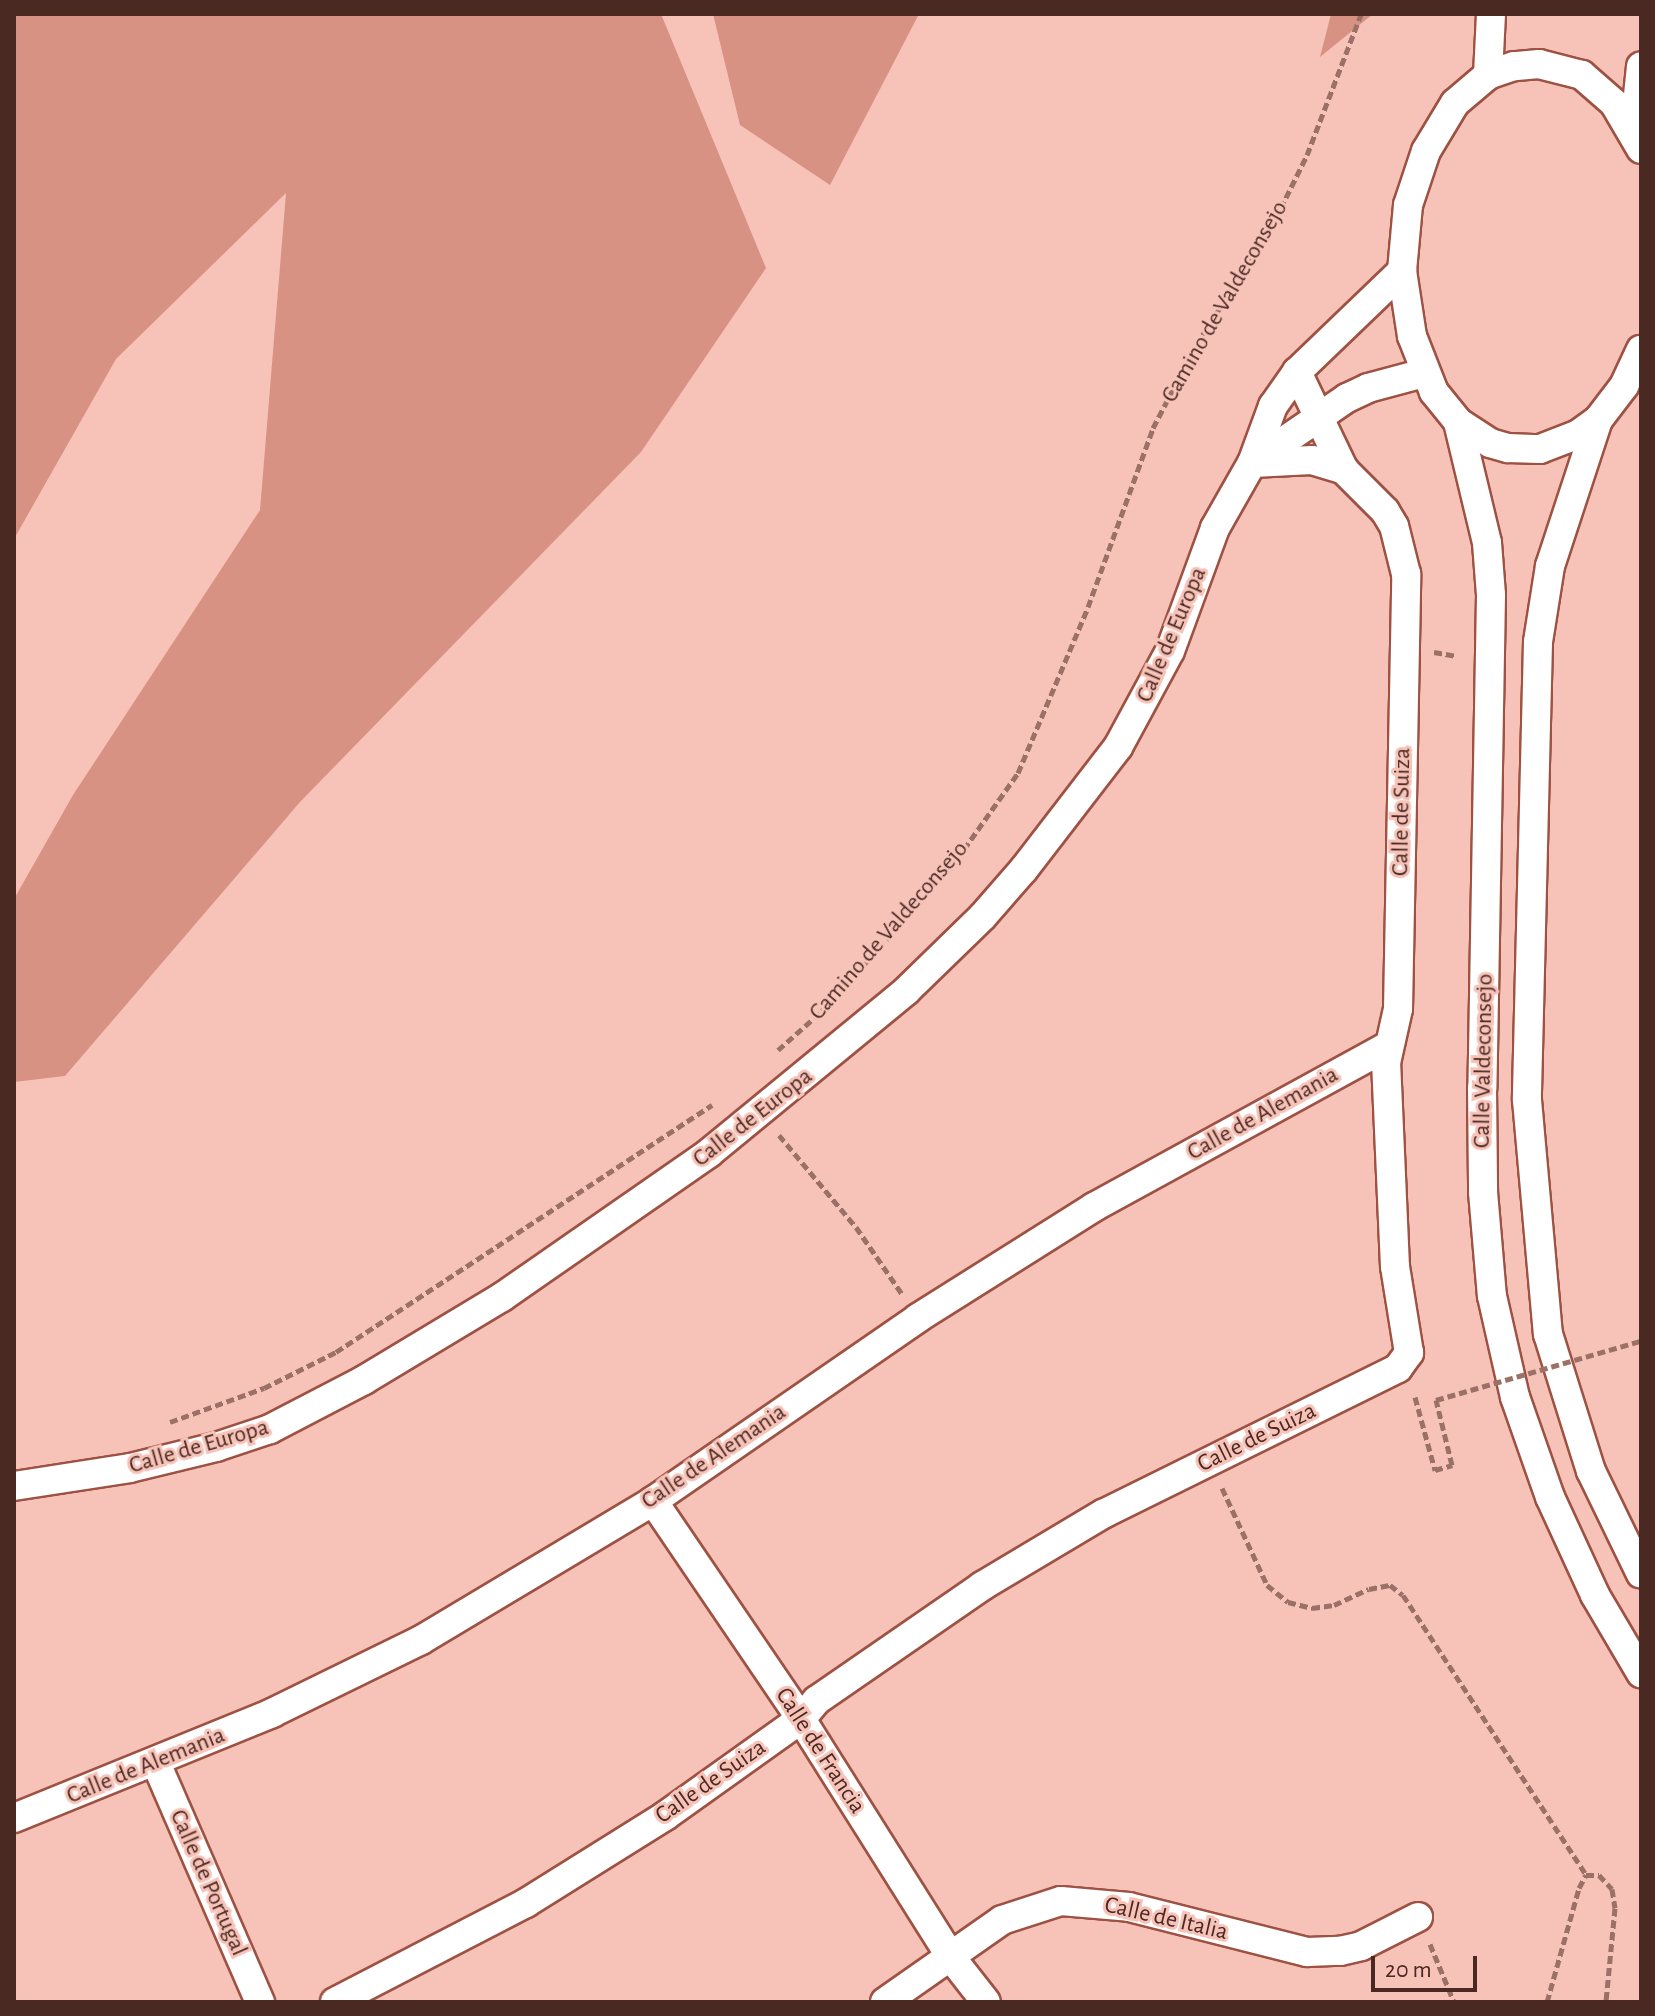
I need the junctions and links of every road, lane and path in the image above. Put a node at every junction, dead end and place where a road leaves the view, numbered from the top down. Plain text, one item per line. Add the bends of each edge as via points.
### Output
1 (1361, 14) edge
2 (1491, 14) edge
3 (1641, 66) edge
4 (1488, 75) junction
5 (1637, 141) edge
6 (1402, 271) junction
7 (1641, 350) edge
8 (1297, 372) junction
9 (1424, 373) junction
10 (1632, 394) edge
11 (1318, 417) junction
12 (1598, 420) junction
13 (1458, 422) junction
14 (1252, 463) junction
15 (1344, 470) junction
16 (1388, 1046) junction
17 (768, 1060) dead end
18 (722, 1097) dead end
19 (761, 1113) junction
20 (918, 1318) junction
21 (1641, 1341) edge
22 (1415, 1397) dead end
23 (168, 1423) dead end
24 (1209, 1461) junction
25 (14, 1486) edge
26 (653, 1501) junction
27 (1641, 1574) edge
28 (1641, 1673) edge
29 (801, 1719) junction
30 (156, 1763) junction
31 (14, 1818) edge
32 (1586, 1875) junction
33 (1418, 1917) joint
34 (950, 1956) junction
35 (260, 2002) edge
36 (335, 2002) edge
37 (885, 2002) edge
38 (986, 2002) edge
39 (1454, 2002) edge
40 (1547, 2002) edge
41 (1606, 2002) edge

1 - 17 path, Camino de Valdeconsejo via 1307,155 1270,230 1196,345 1153,428 1088,607 1018,773 950,869 822,1011
2 - 4 street
3 - 5 street
4 - 5 street via 1539,64 1582,75 1604,91
4 - 6 street via 1455,103 1426,151 1408,205
6 - 8 street, Calle de Europa
6 - 9 street via 1404,300
7 - 10 street
8 - 11 street, Calle de Suiza
8 - 14 street, Calle de Europa via 1273,406
9 - 11 street, Calle de Europa via 1368,388
9 - 13 street
10 - 12 street
11 - 14 street, Calle de Europa
11 - 15 street, Calle de Suiza
12 - 13 street via 1555,446 1525,449 1490,443
12 - 27 street, Calle Valdeconsejo via 1550,566 1538,642 1527,1100 1548,1334 1591,1471
13 - 28 street, Calle Valdeconsejo via 1487,543 1491,595 1482,1088 1492,1296 1515,1397 1550,1497 1595,1595
14 - 15 street via 1312,460
14 - 19 street, Calle de Europa via 1215,528 1170,651 1118,747 1024,869 938,962
15 - 16 street, Calle de Suiza via 1385,511 1406,574 1398,1009
16 - 20 street, Calle de Alemania via 1094,1207
16 - 24 street, Calle de Suiza via 1391,1208 1409,1353 1398,1368
18 - 23 path via 336,1352 264,1388
19 - 20 path via 856,1227
19 - 25 street, Calle de Europa via 502,1297 270,1429 182,1457
20 - 26 street, Calle de Alemania
21 - 22 path, bridge via 1436,1400 1452,1465 1435,1470
24 - 29 street, Calle de Suiza via 1103,1514 982,1586 817,1700
24 - 32 path via 1267,1585 1288,1602 1312,1608 1334,1605 1390,1585 1403,1595
26 - 29 street, Calle de Francia
26 - 30 street, Calle de Alemania via 421,1640
29 - 34 street, Calle de Francia
29 - 36 street, Calle de Suiza via 665,1816 526,1903
30 - 31 street, Calle de Alemania
30 - 35 street, Calle de Portugal
32 - 40 path
32 - 41 path via 1599,1875 1606,1882 1615,1908
33 - 34 street, Calle de Italia via 1361,1946 1307,1952 1129,1907 1061,1901 1002,1920
33 - 39 path
34 - 37 street, Calle de Italia
34 - 38 street, Calle de Francia

